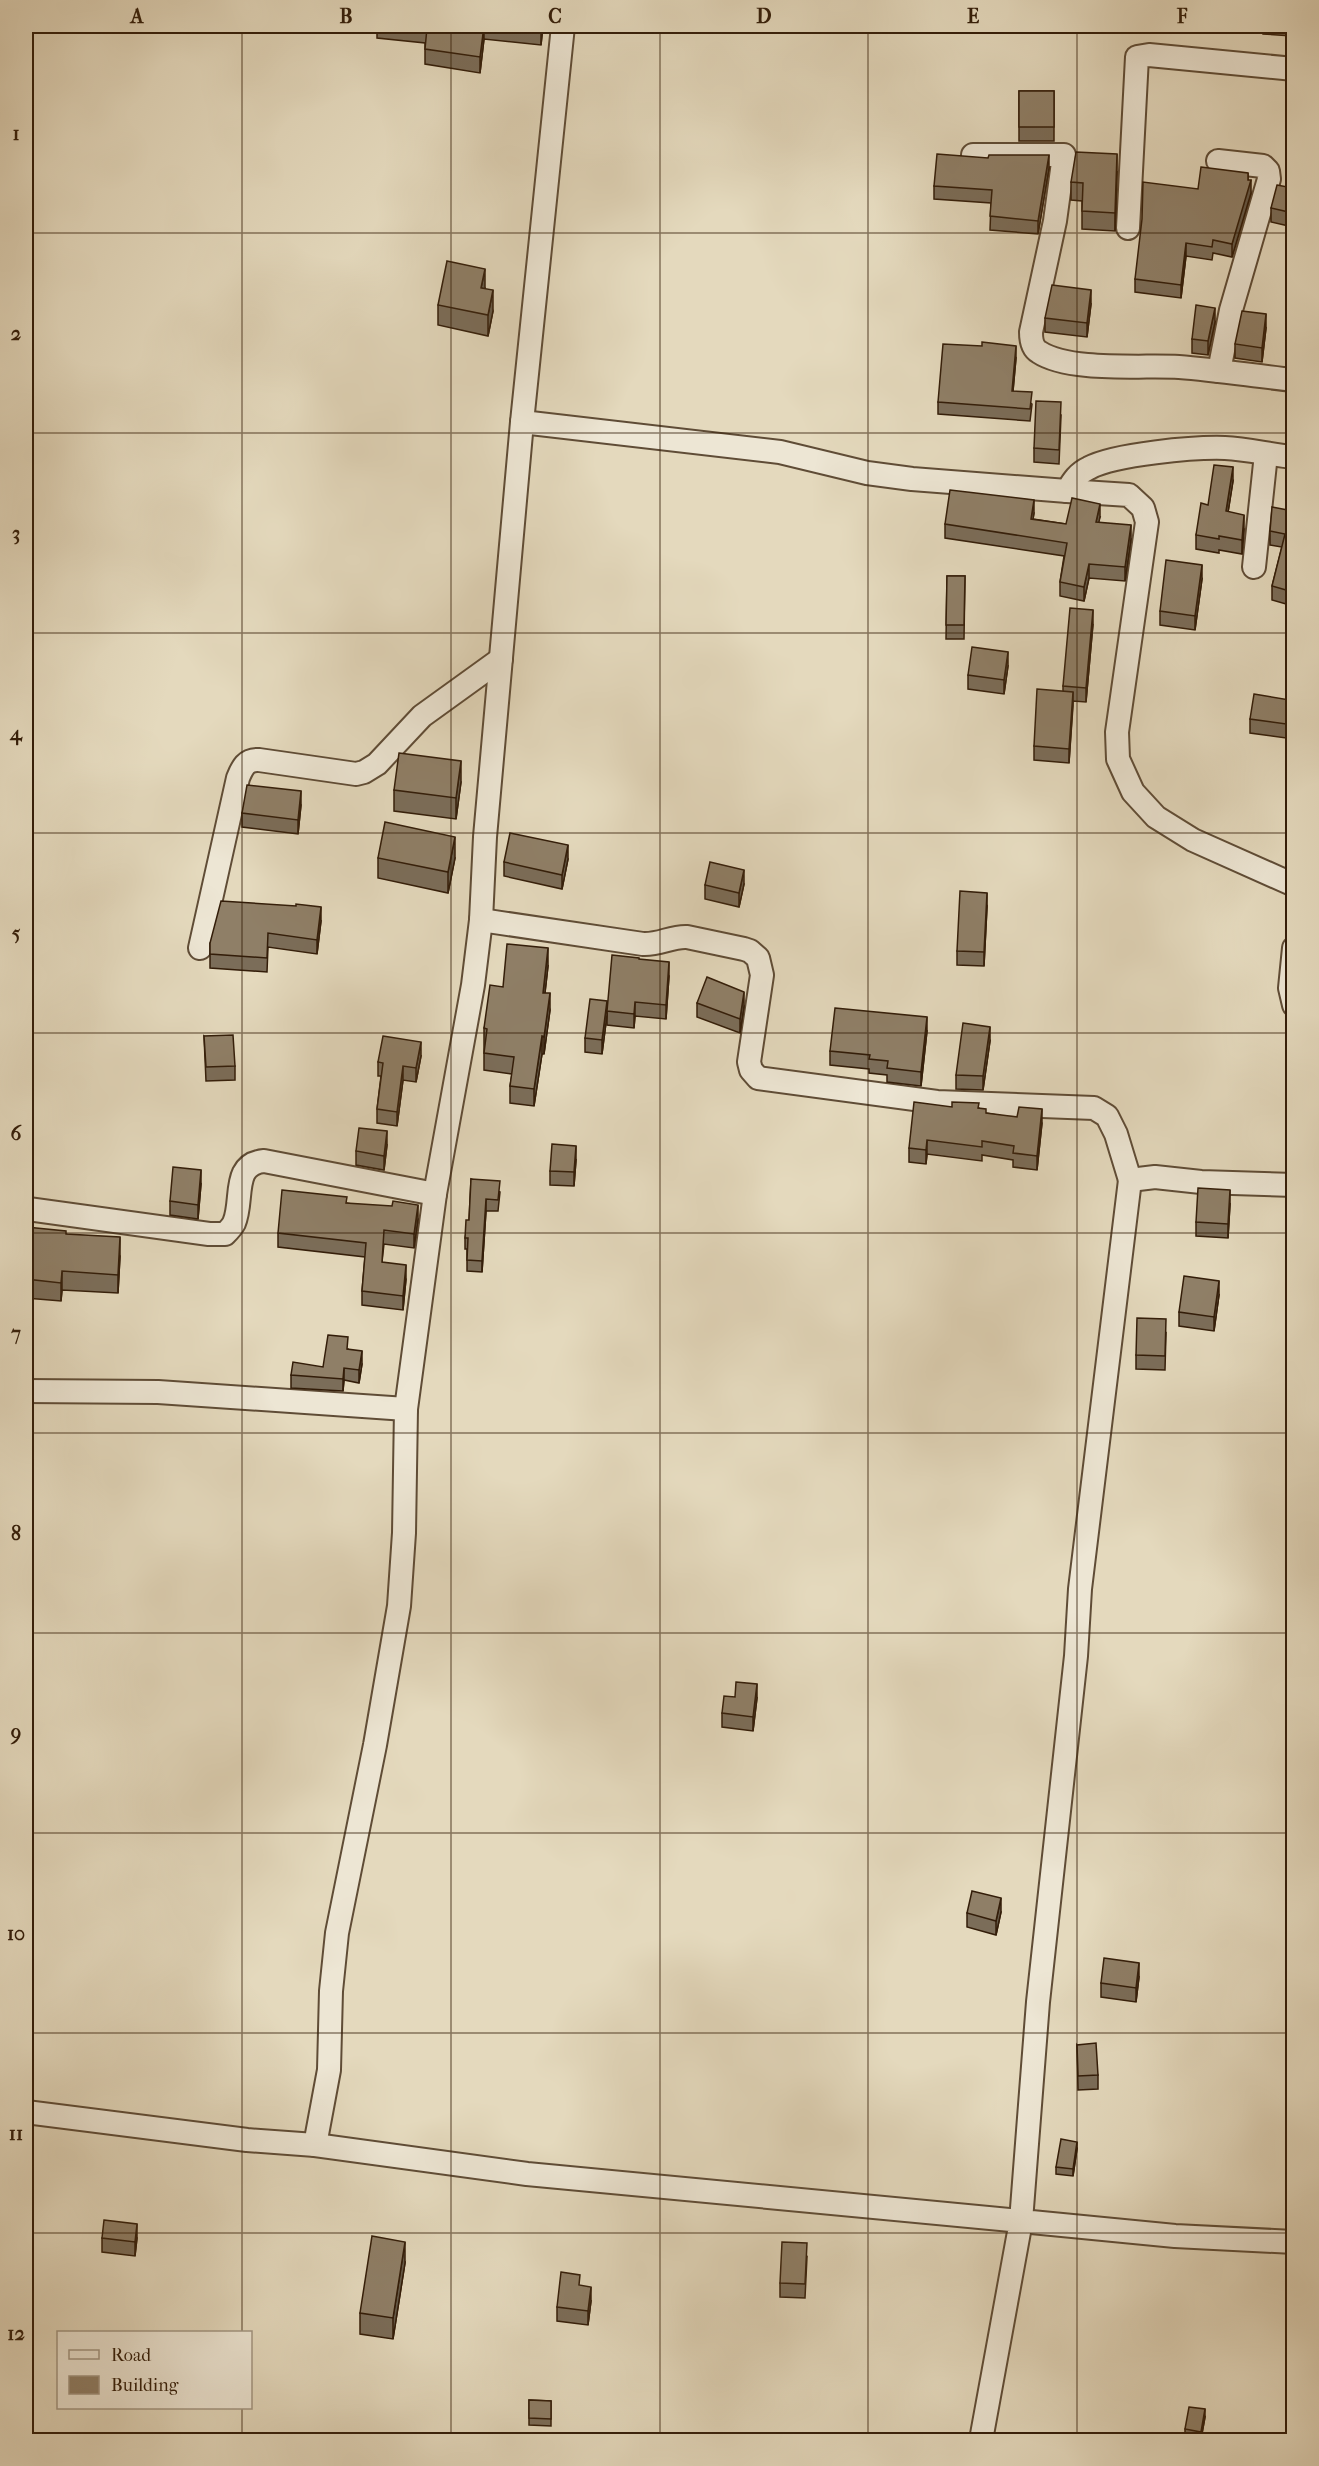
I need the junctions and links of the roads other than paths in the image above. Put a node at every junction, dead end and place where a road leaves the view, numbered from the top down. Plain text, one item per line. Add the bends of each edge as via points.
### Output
1 (563, 26) edge
2 (1293, 69) edge
3 (973, 155) edge
4 (1097, 157) junction
5 (1218, 161) dead end
6 (1128, 228) dead end
7 (1219, 371) junction
8 (1293, 380) edge
9 (522, 422) junction
10 (1266, 454) junction
11 (1293, 457) edge
12 (1067, 491) junction
13 (1254, 567) dead end
14 (501, 659) junction
15 (1293, 885) edge
16 (481, 920) junction
17 (200, 948) dead end
18 (1293, 948) edge
19 (1293, 1005) edge
20 (1130, 1180) junction
21 (1293, 1185) edge
22 (435, 1194) junction
23 (28, 1209) dead end
24 (26, 1391) edge
25 (406, 1409) junction
26 (26, 2112) edge
27 (315, 2145) junction
28 (1021, 2221) junction
29 (1293, 2242) edge
30 (981, 2440) edge

1 - 9 street
2 - 4 street via 1137,57
3 - 4 street
4 - 6 street
4 - 7 street via 1055,221 1034,311 1032,344 1038,352 1066,362
5 - 7 street via 1263,166 1269,178 1231,310
7 - 8 street
9 - 12 street via 780,452 867,473 912,479
9 - 14 street
10 - 11 street
10 - 12 street via 1226,448 1138,456 1087,469
10 - 13 street
12 - 15 street via 1128,495 1143,508 1147,522 1117,732 1118,759 1133,792 1156,817 1192,840
14 - 16 street
14 - 17 street via 422,716 377,764 364,772 248,762 238,778
16 - 20 street via 653,945 687,937 750,951 758,958 762,975 749,1062 758,1078 937,1102 1094,1108 1107,1116 1116,1134
16 - 22 street via 473,986
18 - 19 street
20 - 21 street via 1155,1177
20 - 28 street via 1080,1589 1038,2002
22 - 23 street via 264,1161 253,1162 244,1170 234,1225 225,1234
22 - 25 street
24 - 25 street via 158,1392
25 - 27 street via 399,1606 337,1934 329,2070
26 - 27 street
27 - 28 street via 527,2174
28 - 29 street via 1175,2236
28 - 30 street

